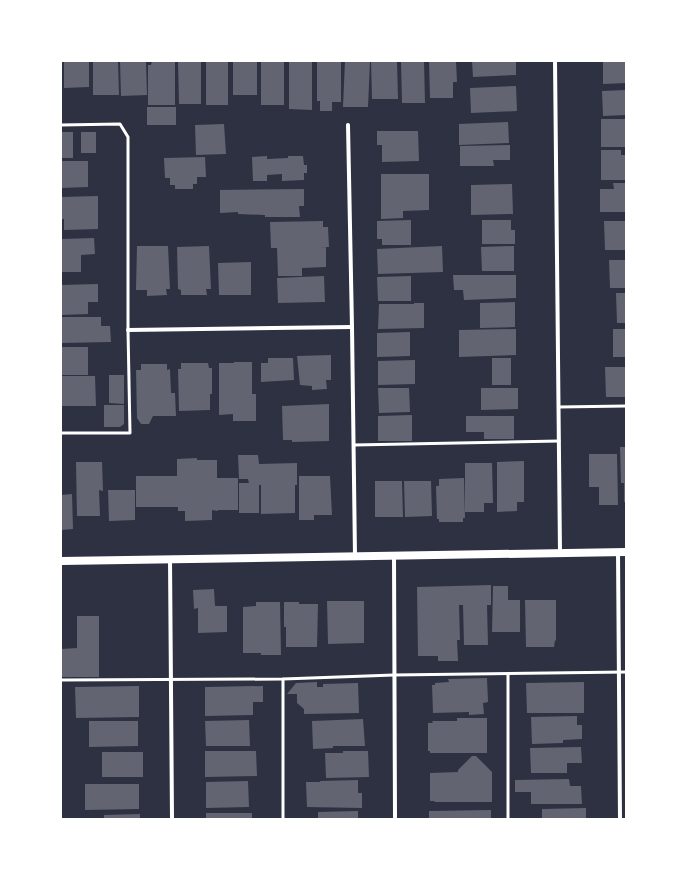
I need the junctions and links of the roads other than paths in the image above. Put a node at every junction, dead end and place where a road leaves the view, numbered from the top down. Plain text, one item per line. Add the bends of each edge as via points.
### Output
1 (555, 61) edge
2 (61, 125) edge
3 (348, 125) dead end
4 (352, 327) junction
5 (128, 330) junction
6 (626, 406) edge
7 (559, 407) junction
8 (61, 433) edge
9 (559, 441) junction
10 (354, 445) junction
11 (622, 552) edge
12 (560, 553) junction
13 (394, 555) junction
14 (355, 556) junction
15 (170, 559) junction
16 (61, 561) edge
17 (619, 672) junction
18 (626, 672) edge
19 (508, 675) junction
20 (394, 676) junction
21 (171, 679) junction
22 (283, 679) junction
23 (61, 680) edge
24 (172, 819) edge
25 (283, 819) edge
26 (395, 819) edge
27 (508, 819) edge
28 (620, 819) edge

1 - 7 street
2 - 5 lane via 120,124 128,137
3 - 4 street
4 - 5 street
4 - 10 street
5 - 8 lane via 130,433
6 - 7 lane
7 - 9 street
9 - 10 lane
9 - 12 street
10 - 14 street
11 - 12 main road
11 - 17 street
12 - 13 main road
13 - 14 main road
13 - 20 street
14 - 15 main road
15 - 16 main road
15 - 21 street
17 - 18 lane
17 - 19 lane
17 - 28 street
19 - 20 lane
19 - 27 lane
20 - 22 lane
20 - 26 street
21 - 22 lane
21 - 23 lane
21 - 24 street
22 - 25 lane

